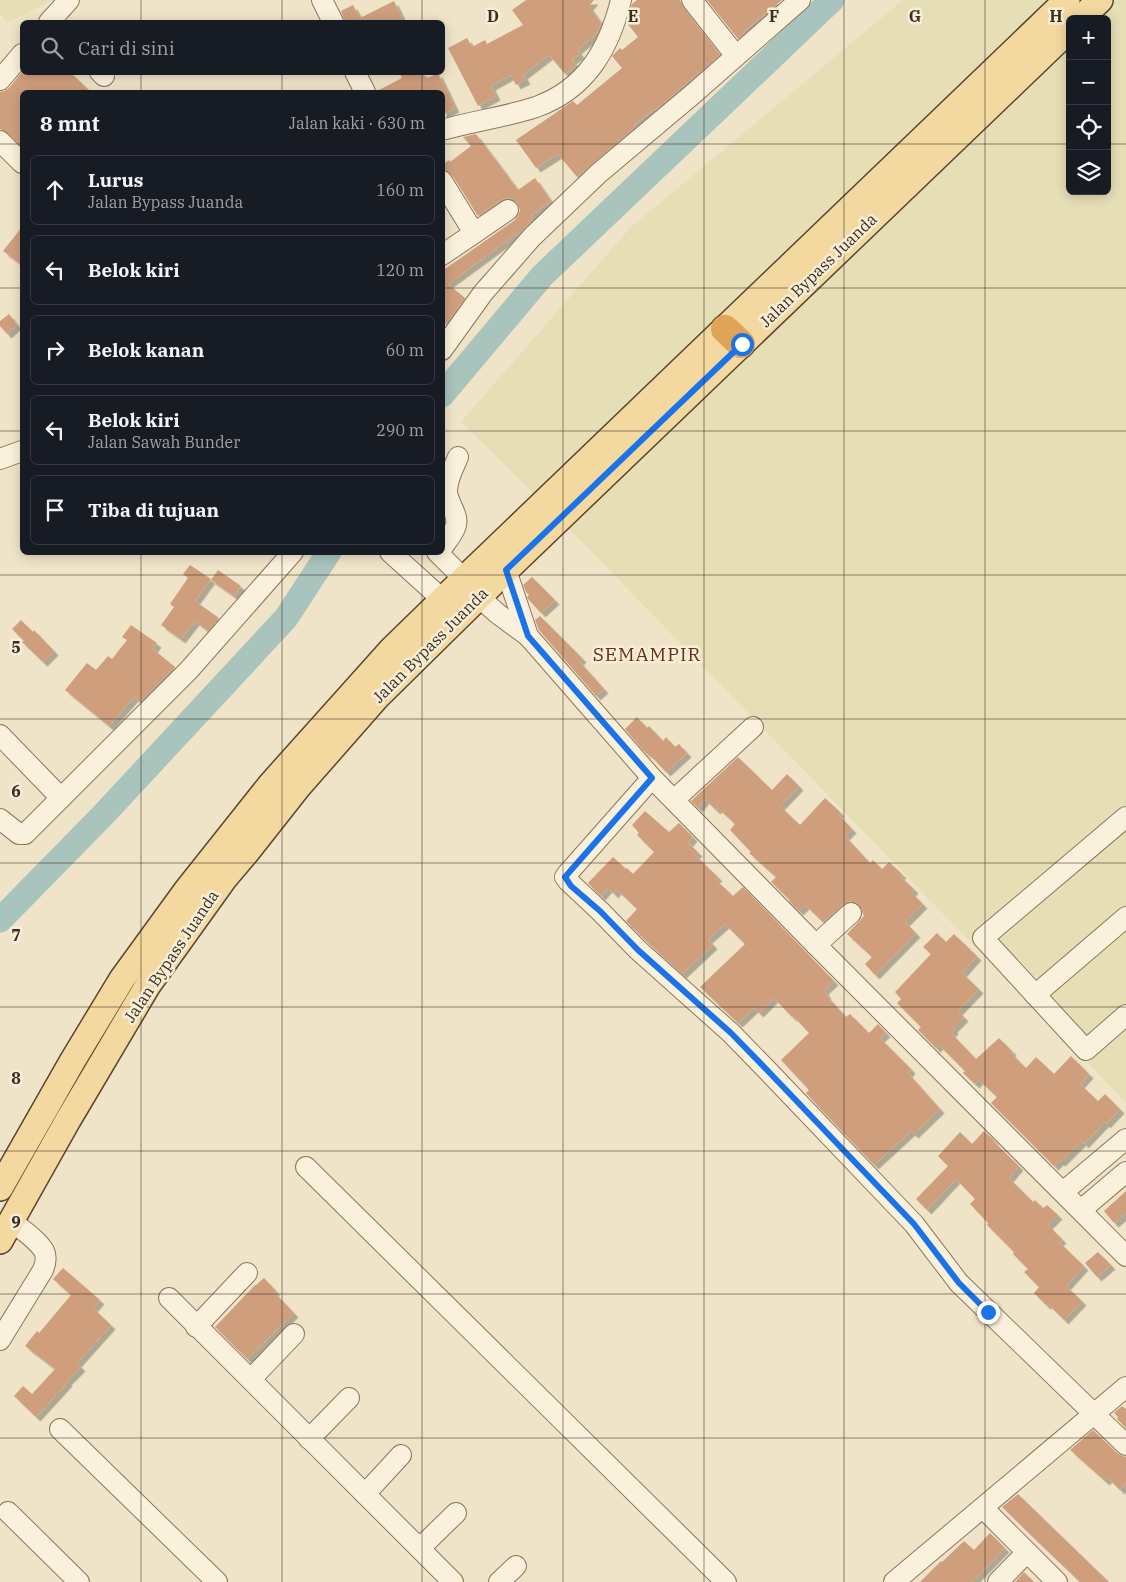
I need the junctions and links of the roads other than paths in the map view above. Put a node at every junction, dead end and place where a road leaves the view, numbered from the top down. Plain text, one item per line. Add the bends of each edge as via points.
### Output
1 (69, 0) edge
2 (322, 0) edge
3 (620, 0) edge
4 (692, 0) edge
5 (800, 0) edge
6 (1067, 0) edge
7 (1100, 0) edge
8 (1084, 15) edge
9 (52, 20) edge
10 (332, 20) edge
11 (1066, 33) edge
12 (20, 56) edge
13 (736, 56) junction
14 (357, 75) edge
15 (0, 80) edge
16 (364, 90) edge
17 (445, 129) edge
18 (0, 141) edge
19 (20, 161) edge
20 (445, 186) edge
21 (508, 210) dead end
22 (474, 234) junction
23 (445, 254) edge
24 (733, 336) junction
25 (445, 346) edge
26 (20, 452) edge
27 (458, 457) dead end
28 (0, 460) edge
29 (445, 543) edge
30 (290, 555) edge
31 (393, 555) edge
32 (442, 555) edge
33 (506, 570) junction
34 (471, 588) junction
35 (443, 600) junction
36 (528, 636) junction
37 (753, 727) dead end
38 (0, 735) edge
39 (652, 778) junction
40 (61, 798) junction
41 (674, 800) junction
42 (1126, 817) edge
43 (0, 818) edge
44 (237, 847) junction
45 (851, 913) dead end
46 (1126, 917) edge
47 (816, 945) junction
48 (1035, 996) junction
49 (1126, 1016) edge
50 (1126, 1139) edge
51 (1102, 1159) junction
52 (306, 1167) dead end
53 (1123, 1175) edge
54 (0, 1188) edge
55 (1063, 1192) junction
56 (1081, 1210) junction
57 (6, 1231) edge
58 (1126, 1256) edge
59 (247, 1273) dead end
60 (169, 1298) dead end
61 (196, 1327) junction
62 (294, 1334) dead end
63 (0, 1340) edge
64 (251, 1379) junction
65 (1126, 1388) edge
66 (349, 1398) dead end
67 (1094, 1415) junction
68 (60, 1428) dead end
69 (308, 1439) junction
70 (1126, 1446) edge
71 (401, 1455) dead end
72 (365, 1494) junction
73 (983, 1508) junction
74 (8, 1512) dead end
75 (456, 1512) dead end
76 (420, 1548) junction
77 (1028, 1552) junction
78 (516, 1566) dead end
79 (79, 1582) edge
80 (217, 1582) edge
81 (453, 1582) edge
82 (499, 1582) edge
83 (726, 1582) edge
84 (894, 1582) edge
85 (998, 1582) edge
86 (1057, 1582) edge

1 - 9 street
2 - 10 street
3 - 17 street via 607,43 592,67 564,93 537,106
4 - 13 street
5 - 13 street
6 - 24 main road, Jalan Bypass Juanda
7 - 8 main road
11 - 24 main road, Jalan Bypass Juanda
12 - 15 street
13 - 25 street via 599,173 532,237 483,292
14 - 16 street
18 - 19 street
20 - 22 street
21 - 22 street
22 - 23 street
24 - 33 main road, Jalan Bypass Juanda
24 - 34 main road, Jalan Bypass Juanda
26 - 28 street
27 - 29 street via 447,489 457,524
30 - 40 street via 189,670
31 - 35 street
32 - 34 street
33 - 34 main road, Jalan Bypass Juanda
33 - 36 street
34 - 35 main road, Jalan Bypass Juanda
34 - 36 street
34 - 44 main road, Jalan Bypass Juanda via 298,787
35 - 44 main road, Jalan Bypass Juanda via 391,650 271,784
36 - 39 street
37 - 41 street
38 - 40 street
39 - 41 street
39 - 67 street via 565,877 571,886 731,1033 914,1224 959,1283
40 - 43 street via 25,834 15,833
41 - 47 street
42 - 48 street via 983,938
44 - 54 main road, Jalan Bypass Juanda via 186,892 122,979
44 - 57 main road, Jalan Bypass Juanda via 224,878 148,984
45 - 47 street
46 - 48 street
47 - 55 street
48 - 49 street via 1086,1050
50 - 51 street
51 - 53 street
51 - 55 street
52 - 83 street
53 - 56 street
55 - 56 street
56 - 58 street
57 - 63 street via 34,1239 44,1251 45,1264
59 - 61 street
60 - 61 street
61 - 64 street
62 - 64 street
64 - 69 street
65 - 67 street
66 - 69 street
67 - 70 street
67 - 73 street
68 - 80 street
69 - 72 street
71 - 72 street
72 - 76 street
73 - 77 street
73 - 84 street
74 - 79 street
75 - 76 street
76 - 81 street
77 - 85 street
77 - 86 street
78 - 82 street

